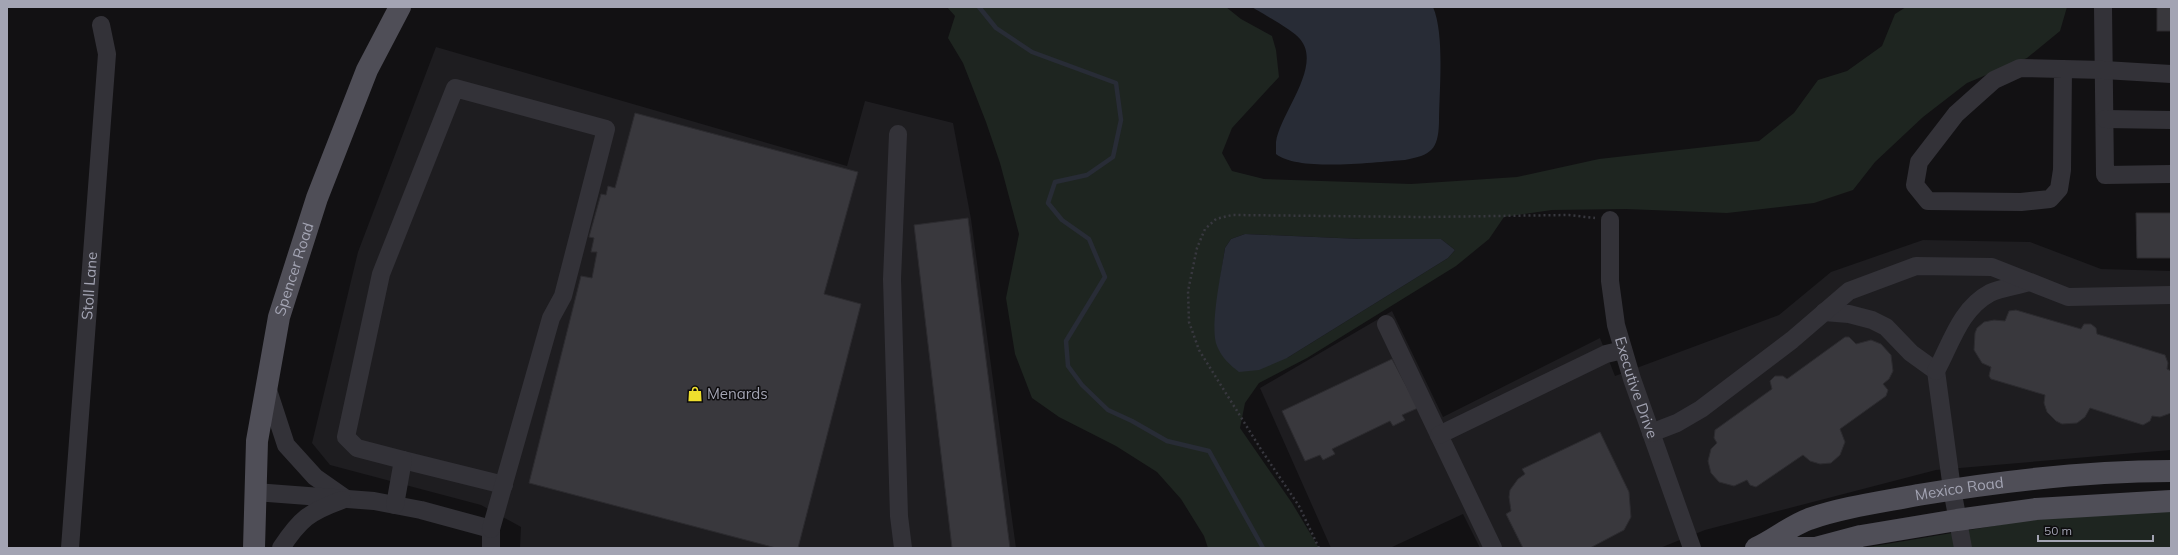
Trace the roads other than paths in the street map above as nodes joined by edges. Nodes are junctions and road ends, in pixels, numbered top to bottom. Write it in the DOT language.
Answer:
graph roads {
  1 [pos="400,7"];
  2 [pos="2103,7"];
  3 [pos="101,25"];
  4 [pos="2063,69"];
  5 [pos="2104,70"];
  6 [pos="2171,74"];
  7 [pos="2105,119"];
  8 [pos="2171,120"];
  9 [pos="898,134"];
  10 [pos="2171,174"];
  11 [pos="1610,220"];
  12 [pos="2029,282"];
  13 [pos="2171,295"];
  14 [pos="1824,312"];
  15 [pos="1386,324"];
  16 [pos="1623,350"];
  17 [pos="1936,371"];
  18 [pos="267,387"];
  19 [pos="1651,433"];
  20 [pos="1439,435"];
  21 [pos="403,460"];
  22 [pos="2171,471"];
  23 [pos="504,485"];
  24 [pos="1952,489"];
  25 [pos="255,492"];
  26 [pos="346,499"];
  27 [pos="2171,501"];
  28 [pos="395,505"];
  29 [pos="1957,520"];
  30 [pos="492,529"];
  31 [pos="70,548"];
  32 [pos="254,548"];
  33 [pos="281,548"];
  34 [pos="491,548"];
  35 [pos="903,548"];
  36 [pos="1493,548"];
  37 [pos="1692,548"];
  38 [pos="1756,548"];
  39 [pos="1963,548"];
  1 -- 18 [label="main road, Spencer Road"];
  2 -- 5 [label="street"];
  3 -- 31 [label="street, Stoll Lane"];
  4 -- 4 [label="street"];
  4 -- 5 [label="street"];
  5 -- 6 [label="street"];
  5 -- 7 [label="street"];
  7 -- 8 [label="street"];
  7 -- 10 [label="street"];
  9 -- 35 [label="street"];
  11 -- 16 [label="street, Executive Drive"];
  12 -- 13 [label="street"];
  12 -- 14 [label="street"];
  12 -- 17 [label="street"];
  14 -- 17 [label="street"];
  14 -- 19 [label="street"];
  15 -- 20 [label="street"];
  16 -- 19 [label="street, Executive Drive"];
  16 -- 20 [label="street"];
  17 -- 24 [label="street"];
  18 -- 25 [label="main road, Spencer Road"];
  18 -- 26 [label="street"];
  19 -- 37 [label="street, Executive Drive"];
  20 -- 36 [label="street"];
  21 -- 23 [label="street"];
  21 -- 23 [label="street"];
  21 -- 28 [label="street"];
  22 -- 24 [label="main road, Mexico Road"];
  23 -- 30 [label="street"];
  24 -- 29 [label="street"];
  24 -- 38 [label="main road, Mexico Road"];
  25 -- 26 [label="street"];
  25 -- 32 [label="main road, Spencer Road"];
  26 -- 28 [label="street"];
  26 -- 33 [label="street"];
  27 -- 29 [label="main road, Mexico Road"];
  28 -- 30 [label="street"];
  29 -- 38 [label="main road, Mexico Road"];
  29 -- 39 [label="street"];
  30 -- 34 [label="street"];
}
